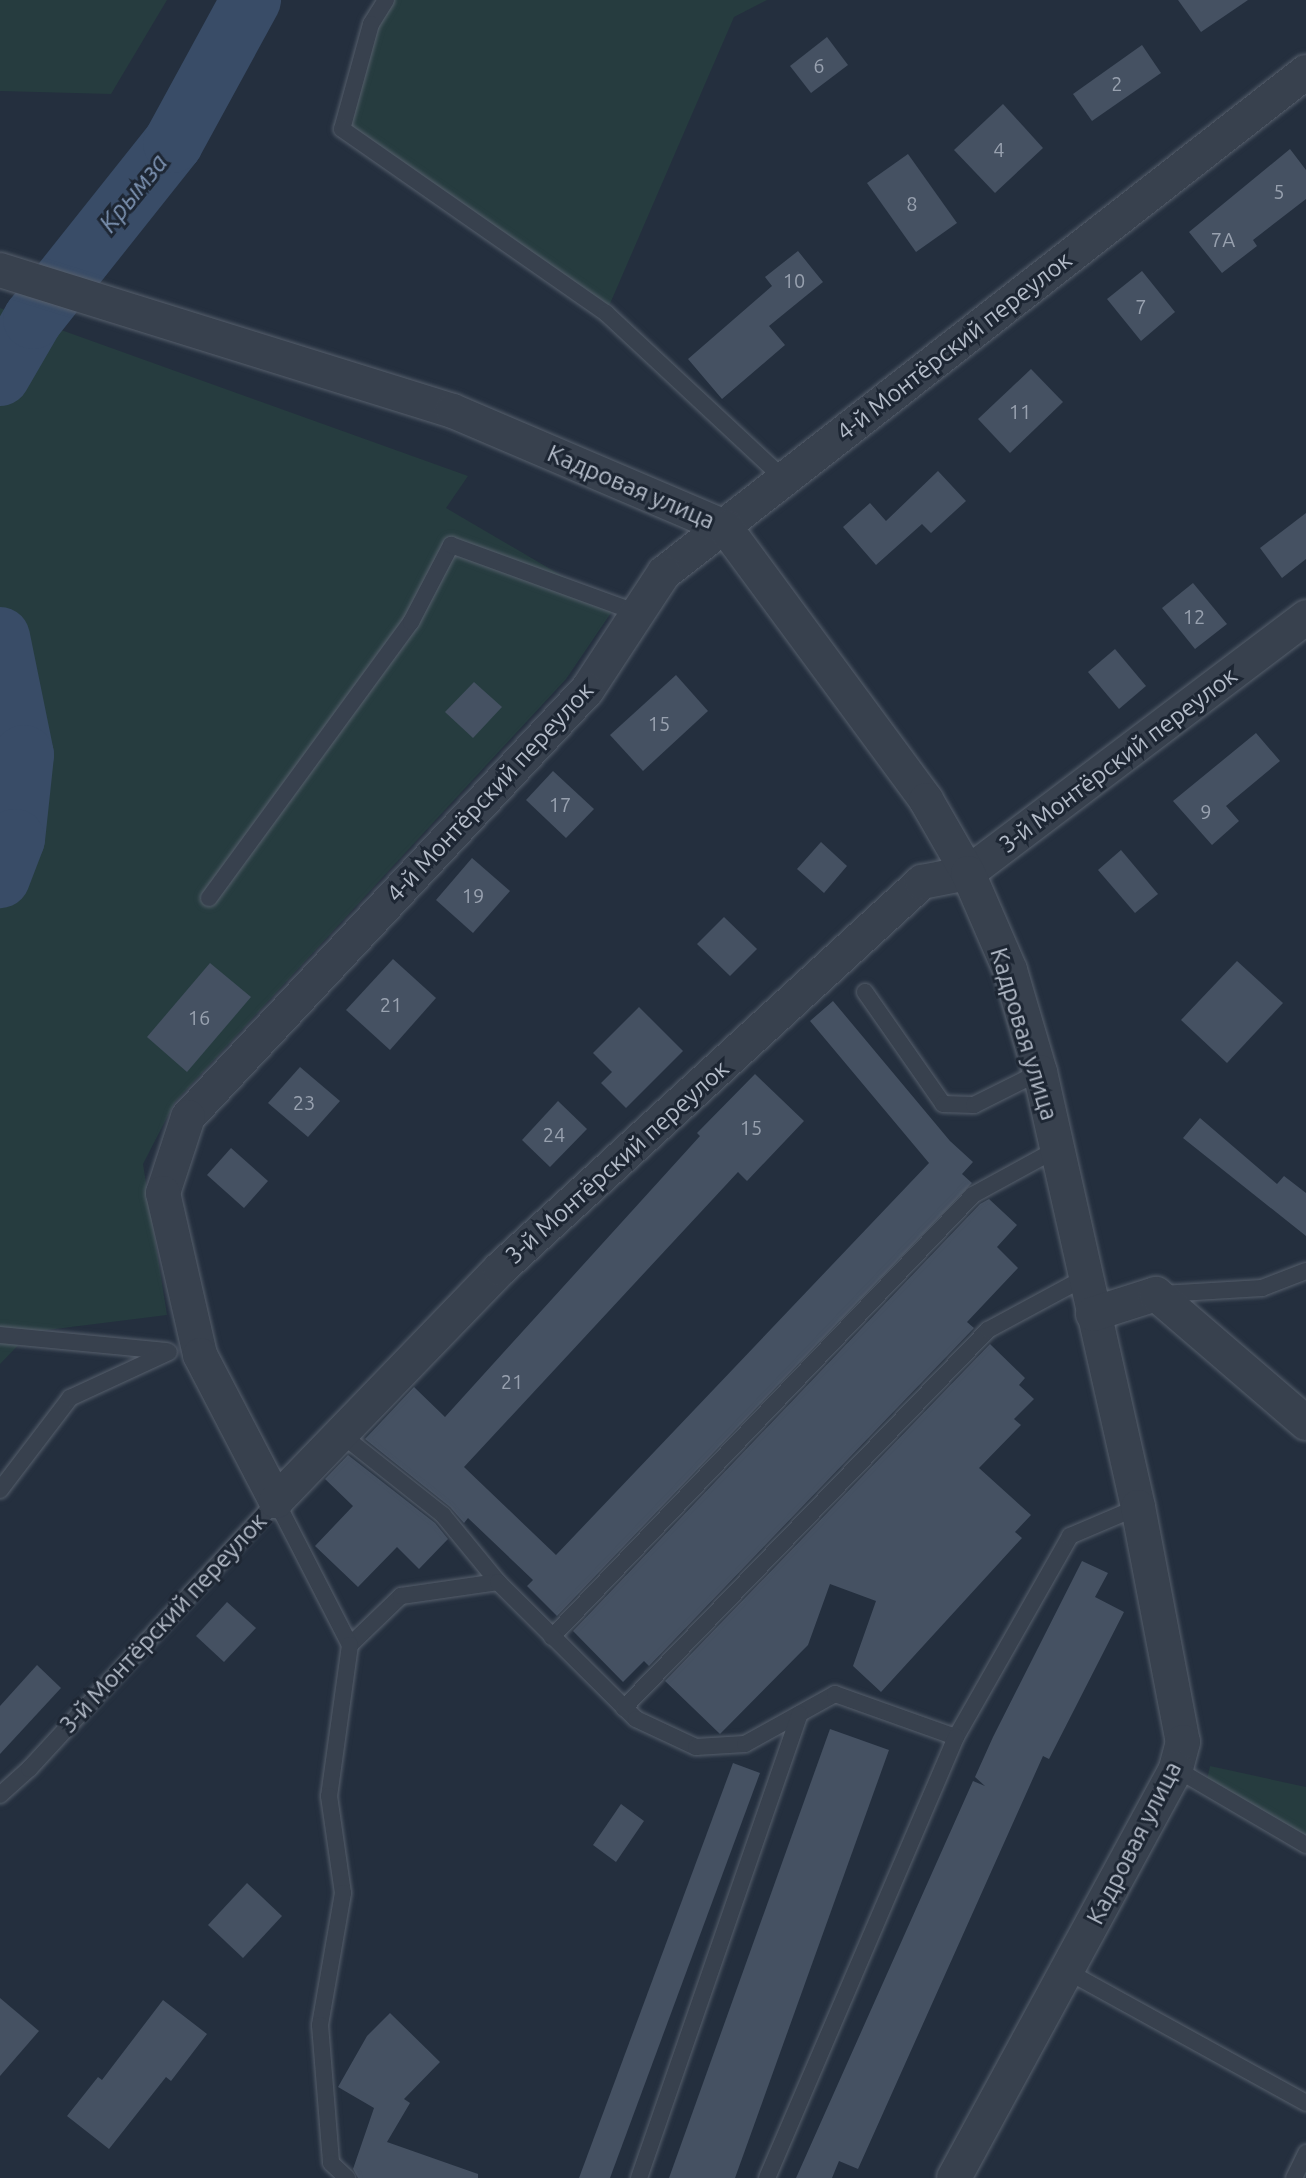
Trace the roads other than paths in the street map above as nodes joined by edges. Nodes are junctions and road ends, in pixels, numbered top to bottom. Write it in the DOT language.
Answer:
graph roads {
  1 [pos="386,0"];
  2 [pos="1306,72"];
  3 [pos="0,270"];
  4 [pos="784,479"];
  5 [pos="725,527"];
  6 [pos="638,613"];
  7 [pos="1306,617"];
  8 [pos="968,873"];
  9 [pos="209,898"];
  10 [pos="865,992"];
  11 [pos="1040,1072"];
  12 [pos="1057,1149"];
  13 [pos="1306,1271"];
  14 [pos="1084,1278"];
  15 [pos="1156,1294"];
  16 [pos="1093,1314"];
  17 [pos="0,1335"];
  18 [pos="184,1353"];
  19 [pos="1306,1423"];
  20 [pos="342,1435"];
  21 [pos="0,1490"];
  22 [pos="276,1501"];
  23 [pos="1138,1507"];
  24 [pos="498,1582"];
  25 [pos="552,1637"];
  26 [pos="350,1645"];
  27 [pos="624,1708"];
  28 [pos="800,1714"];
  29 [pos="956,1737"];
  30 [pos="1176,1769"];
  31 [pos="0,1795"];
  32 [pos="1306,1845"];
  33 [pos="1067,1971"];
  34 [pos="1306,2103"];
  35 [pos="1306,2153"];
  36 [pos="347,2178"];
  37 [pos="639,2178"];
  38 [pos="767,2178"];
  39 [pos="954,2178"];
  40 [pos="1294,2178"];
  1 -- 4 [label="lane"];
  2 -- 4 [label="street, 4-й Монтёрский переулок"];
  3 -- 5 [label="street, Кадровая улица"];
  4 -- 5 [label="street, 4-й Монтёрский переулок"];
  5 -- 6 [label="street, 4-й Монтёрский переулок"];
  5 -- 8 [label="street, Кадровая улица"];
  6 -- 9 [label="lane"];
  6 -- 18 [label="street, 4-й Монтёрский переулок"];
  7 -- 8 [label="street, 3-й Монтёрский переулок"];
  8 -- 11 [label="street, Кадровая улица"];
  8 -- 20 [label="street, 3-й Монтёрский переулок"];
  10 -- 11 [label="lane"];
  11 -- 12 [label="street, Кадровая улица"];
  12 -- 14 [label="street, Кадровая улица"];
  12 -- 25 [label="lane"];
  13 -- 15 [label="lane"];
  14 -- 16 [label="street, Кадровая улица"];
  14 -- 27 [label="lane"];
  15 -- 16 [label="street"];
  15 -- 19 [label="street"];
  16 -- 23 [label="street, Кадровая улица"];
  17 -- 18 [label="lane"];
  18 -- 21 [label="lane"];
  18 -- 22 [label="street, 4-й Монтёрский переулок"];
  20 -- 22 [label="street, 3-й Монтёрский переулок"];
  20 -- 24 [label="lane"];
  22 -- 26 [label="lane"];
  22 -- 31 [label="lane, 3-й Монтёрский переулок"];
  23 -- 29 [label="lane"];
  23 -- 30 [label="street, Кадровая улица"];
  24 -- 25 [label="lane"];
  24 -- 26 [label="lane"];
  25 -- 27 [label="lane"];
  26 -- 36 [label="lane"];
  27 -- 28 [label="lane"];
  28 -- 29 [label="lane"];
  28 -- 37 [label="lane"];
  29 -- 38 [label="lane"];
  30 -- 32 [label="lane"];
  30 -- 33 [label="street, Кадровая улица"];
  33 -- 34 [label="lane"];
  33 -- 39 [label="street, Кадровая улица"];
  35 -- 40 [label="lane"];
}
